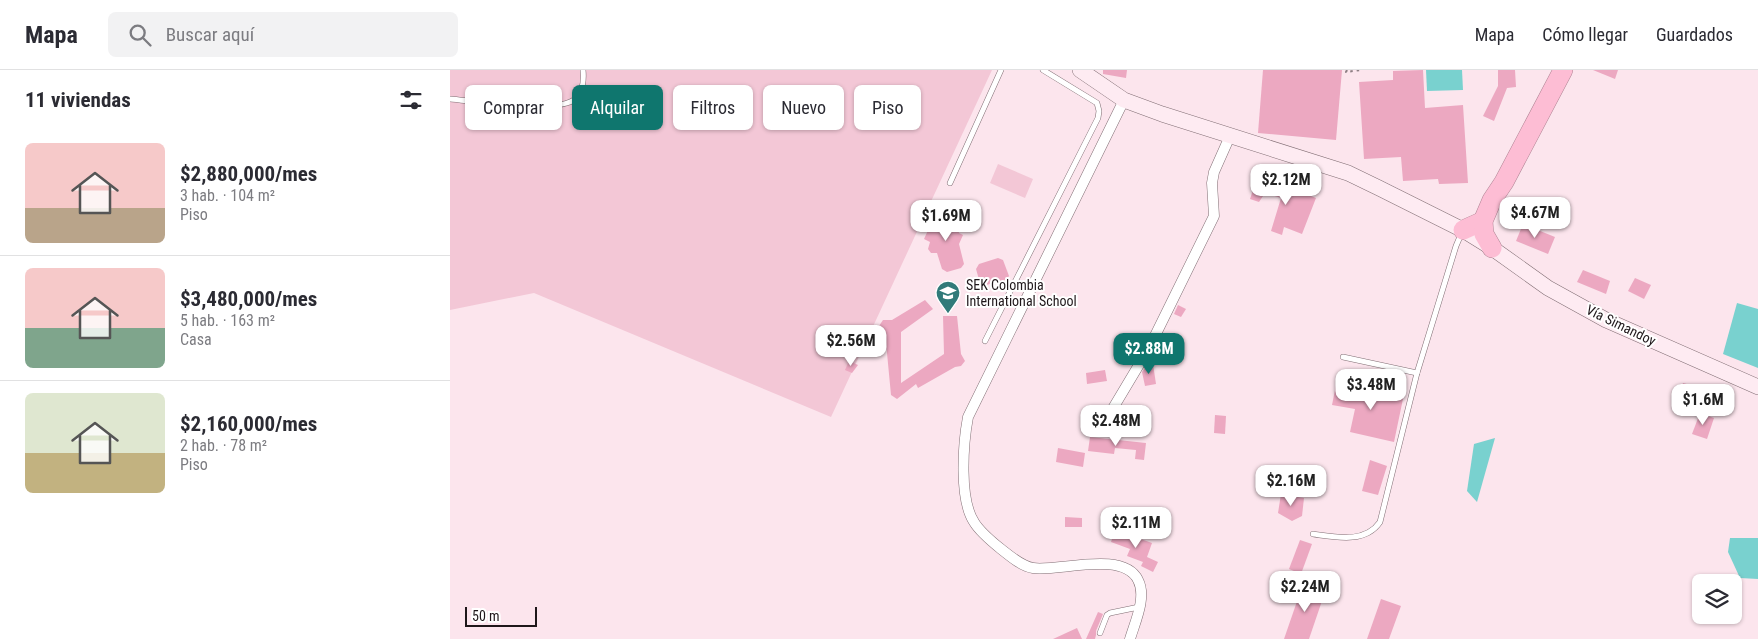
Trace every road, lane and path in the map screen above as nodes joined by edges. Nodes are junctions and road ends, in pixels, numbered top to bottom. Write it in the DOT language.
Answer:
graph roads {
  1 [pos="583,70"];
  2 [pos="1001,70"];
  3 [pos="1043,70"];
  4 [pos="1347,70"];
  5 [pos="1361,70"];
  6 [pos="1552,70"];
  7 [pos="1563,70"];
  8 [pos="1083,71"];
  9 [pos="450,99"];
  10 [pos="1124,100"];
  11 [pos="1230,136"];
  12 [pos="950,183"];
  13 [pos="1492,200"];
  14 [pos="1482,221"];
  15 [pos="1463,230"];
  16 [pos="1492,248"];
  17 [pos="985,341"];
  18 [pos="1343,357"];
  19 [pos="1416,373"];
  20 [pos="1758,387"];
  21 [pos="1100,430"];
  22 [pos="1313,534"];
  23 [pos="1139,607"];
  24 [pos="1100,633"];
  25 [pos="1130,639"];
  1 -- 9 [label="lane"];
  2 -- 12 [label="lane"];
  3 -- 17 [label="lane"];
  4 -- 5 [label="path"];
  6 -- 13 [label="highway"];
  7 -- 13 [label="highway"];
  8 -- 10 [label="street, Vía Simandoy"];
  10 -- 11 [label="street, Vía Simandoy"];
  10 -- 23 [label="street"];
  11 -- 15 [label="street, Vía Simandoy"];
  11 -- 21 [label="street"];
  13 -- 14 [label="highway"];
  14 -- 15 [label="highway"];
  14 -- 16 [label="highway"];
  15 -- 16 [label="street, Vía Simandoy"];
  15 -- 19 [label="lane"];
  16 -- 20 [label="street, Vía Simandoy"];
  18 -- 19 [label="lane"];
  19 -- 22 [label="lane"];
  23 -- 24 [label="lane"];
  23 -- 25 [label="street"];
}
